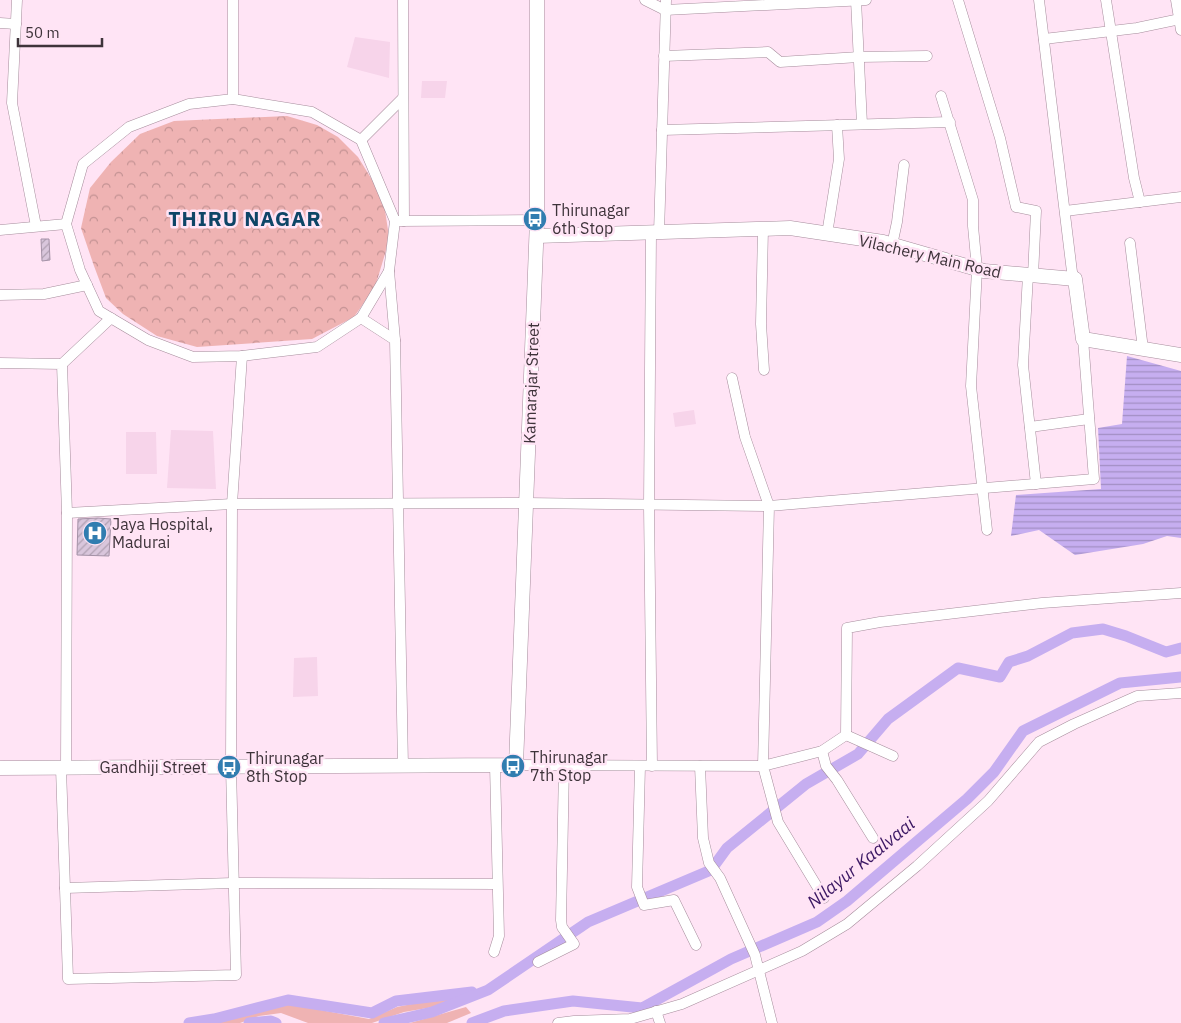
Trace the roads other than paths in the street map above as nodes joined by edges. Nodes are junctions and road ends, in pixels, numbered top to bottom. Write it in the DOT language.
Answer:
graph roads {
  1 [pos="17,0"];
  2 [pos="233,0"];
  3 [pos="403,0"];
  4 [pos="537,0"];
  5 [pos="645,0"];
  6 [pos="856,0"];
  7 [pos="866,0"];
  8 [pos="958,0"];
  9 [pos="1039,0"];
  10 [pos="1106,0"];
  11 [pos="1176,0"];
  12 [pos="666,5"];
  13 [pos="0,23"];
  14 [pos="16,24"];
  15 [pos="1180,24"];
  16 [pos="1110,31"];
  17 [pos="1044,39"];
  18 [pos="664,56"];
  19 [pos="927,56"];
  20 [pos="859,57"];
  21 [pos="941,96"];
  22 [pos="403,98"];
  23 [pos="233,99"];
  24 [pos="950,122"];
  25 [pos="862,124"];
  26 [pos="837,125"];
  27 [pos="662,130"];
  28 [pos="361,140"];
  29 [pos="904,165"];
  30 [pos="1181,197"];
  31 [pos="1140,202"];
  32 [pos="1065,212"];
  33 [pos="537,220"];
  34 [pos="399,221"];
  35 [pos="66,224"];
  36 [pos="36,226"];
  37 [pos="763,229"];
  38 [pos="0,230"];
  39 [pos="655,233"];
  40 [pos="827,234"];
  41 [pos="537,236"];
  42 [pos="1130,243"];
  43 [pos="892,245"];
  44 [pos="977,269"];
  45 [pos="389,271"];
  46 [pos="1031,275"];
  47 [pos="1075,279"];
  48 [pos="87,285"];
  49 [pos="0,295"];
  50 [pos="111,318"];
  51 [pos="361,318"];
  52 [pos="1083,339"];
  53 [pos="395,340"];
  54 [pos="1143,349"];
  55 [pos="1181,355"];
  56 [pos="242,356"];
  57 [pos="0,363"];
  58 [pos="62,364"];
  59 [pos="764,370"];
  60 [pos="732,378"];
  61 [pos="1089,419"];
  62 [pos="1030,427"];
  63 [pos="1036,484"];
  64 [pos="982,488"];
  65 [pos="526,503"];
  66 [pos="232,504"];
  67 [pos="399,504"];
  68 [pos="649,504"];
  69 [pos="769,506"];
  70 [pos="67,513"];
  71 [pos="986,530"];
  72 [pos="1181,593"];
  73 [pos="1181,693"];
  74 [pos="846,735"];
  75 [pos="822,751"];
  76 [pos="893,756"];
  77 [pos="494,765"];
  78 [pos="516,765"];
  79 [pos="404,766"];
  80 [pos="564,766"];
  81 [pos="640,766"];
  82 [pos="652,766"];
  83 [pos="700,766"];
  84 [pos="763,766"];
  85 [pos="231,767"];
  86 [pos="0,768"];
  87 [pos="63,768"];
  88 [pos="873,838"];
  89 [pos="233,883"];
  90 [pos="497,884"];
  91 [pos="65,888"];
  92 [pos="824,898"];
  93 [pos="696,945"];
  94 [pos="494,952"];
  95 [pos="538,962"];
  96 [pos="759,970"];
  97 [pos="656,1011"];
  98 [pos="558,1023"];
  99 [pos="660,1023"];
  100 [pos="772,1023"];
  1 -- 14 [label="street"];
  2 -- 23 [label="street"];
  3 -- 22 [label="street"];
  4 -- 33 [label="main road, Kamarajar Street"];
  5 -- 12 [label="street"];
  6 -- 7 [label="street"];
  6 -- 12 [label="street"];
  6 -- 20 [label="street"];
  8 -- 46 [label="street"];
  9 -- 17 [label="street"];
  10 -- 16 [label="street"];
  11 -- 15 [label="street"];
  12 -- 18 [label="street"];
  13 -- 14 [label="street"];
  14 -- 36 [label="street"];
  15 -- 16 [label="street"];
  16 -- 17 [label="street"];
  16 -- 31 [label="street"];
  17 -- 32 [label="street"];
  18 -- 20 [label="street"];
  18 -- 27 [label="street"];
  19 -- 20 [label="street"];
  20 -- 25 [label="street"];
  21 -- 24 [label="street"];
  22 -- 28 [label="street"];
  22 -- 34 [label="street"];
  23 -- 28 [label="street"];
  23 -- 35 [label="street"];
  24 -- 25 [label="street"];
  24 -- 44 [label="street"];
  25 -- 26 [label="street"];
  26 -- 27 [label="street"];
  26 -- 40 [label="street"];
  27 -- 39 [label="street"];
  28 -- 34 [label="street"];
  29 -- 43 [label="street"];
  30 -- 31 [label="street"];
  31 -- 32 [label="street"];
  32 -- 47 [label="street"];
  33 -- 34 [label="street"];
  33 -- 41 [label="main road, Kamarajar Street"];
  34 -- 45 [label="street"];
  35 -- 36 [label="street"];
  35 -- 48 [label="street"];
  36 -- 38 [label="street"];
  37 -- 39 [label="main road, Vilachery Main Road"];
  37 -- 40 [label="main road, Vilachery Main Road"];
  37 -- 59 [label="street"];
  39 -- 41 [label="main road, Vilachery Main Road"];
  39 -- 68 [label="street"];
  40 -- 43 [label="main road, Vilachery Main Road"];
  41 -- 65 [label="main road, Kamarajar Street"];
  42 -- 54 [label="street"];
  43 -- 44 [label="main road, Vilachery Main Road"];
  44 -- 46 [label="main road, Vilachery Main Road"];
  44 -- 64 [label="street"];
  45 -- 51 [label="street"];
  45 -- 53 [label="street"];
  46 -- 47 [label="main road, Vilachery Main Road"];
  46 -- 62 [label="street"];
  47 -- 52 [label="main road"];
  48 -- 49 [label="street"];
  48 -- 50 [label="street"];
  50 -- 56 [label="street"];
  50 -- 58 [label="street"];
  51 -- 53 [label="street"];
  51 -- 56 [label="street"];
  52 -- 54 [label="main road"];
  52 -- 61 [label="street"];
  53 -- 67 [label="street"];
  54 -- 55 [label="main road"];
  56 -- 66 [label="street"];
  57 -- 58 [label="street"];
  58 -- 70 [label="street"];
  60 -- 69 [label="street"];
  61 -- 62 [label="street"];
  61 -- 63 [label="street"];
  62 -- 63 [label="street"];
  63 -- 64 [label="street"];
  64 -- 69 [label="street"];
  64 -- 71 [label="street"];
  65 -- 67 [label="street"];
  65 -- 68 [label="street"];
  65 -- 78 [label="main road, Kamarajar Street"];
  66 -- 67 [label="street"];
  66 -- 70 [label="street"];
  66 -- 85 [label="street"];
  67 -- 79 [label="street"];
  68 -- 69 [label="street"];
  68 -- 82 [label="street"];
  69 -- 84 [label="street"];
  70 -- 87 [label="street"];
  72 -- 74 [label="street"];
  73 -- 96 [label="street"];
  74 -- 75 [label="street"];
  74 -- 76 [label="street"];
  75 -- 84 [label="street"];
  75 -- 88 [label="street"];
  77 -- 78 [label="main road, Gandhiji Street"];
  77 -- 79 [label="main road, Gandhiji Street"];
  77 -- 90 [label="street"];
  78 -- 80 [label="street"];
  79 -- 85 [label="main road, Gandhiji Street"];
  80 -- 81 [label="street"];
  80 -- 95 [label="street"];
  81 -- 82 [label="street"];
  81 -- 93 [label="street"];
  82 -- 83 [label="street"];
  83 -- 84 [label="street"];
  83 -- 96 [label="street"];
  84 -- 92 [label="street"];
  85 -- 87 [label="main road, Gandhiji Street"];
  85 -- 89 [label="street"];
  86 -- 87 [label="main road, Gandhiji Street"];
  87 -- 91 [label="street"];
  89 -- 90 [label="street"];
  89 -- 91 [label="street"];
  89 -- 91 [label="street"];
  90 -- 94 [label="street"];
  96 -- 97 [label="street"];
  96 -- 100 [label="street"];
  97 -- 98 [label="street"];
  97 -- 99 [label="street"];
}
